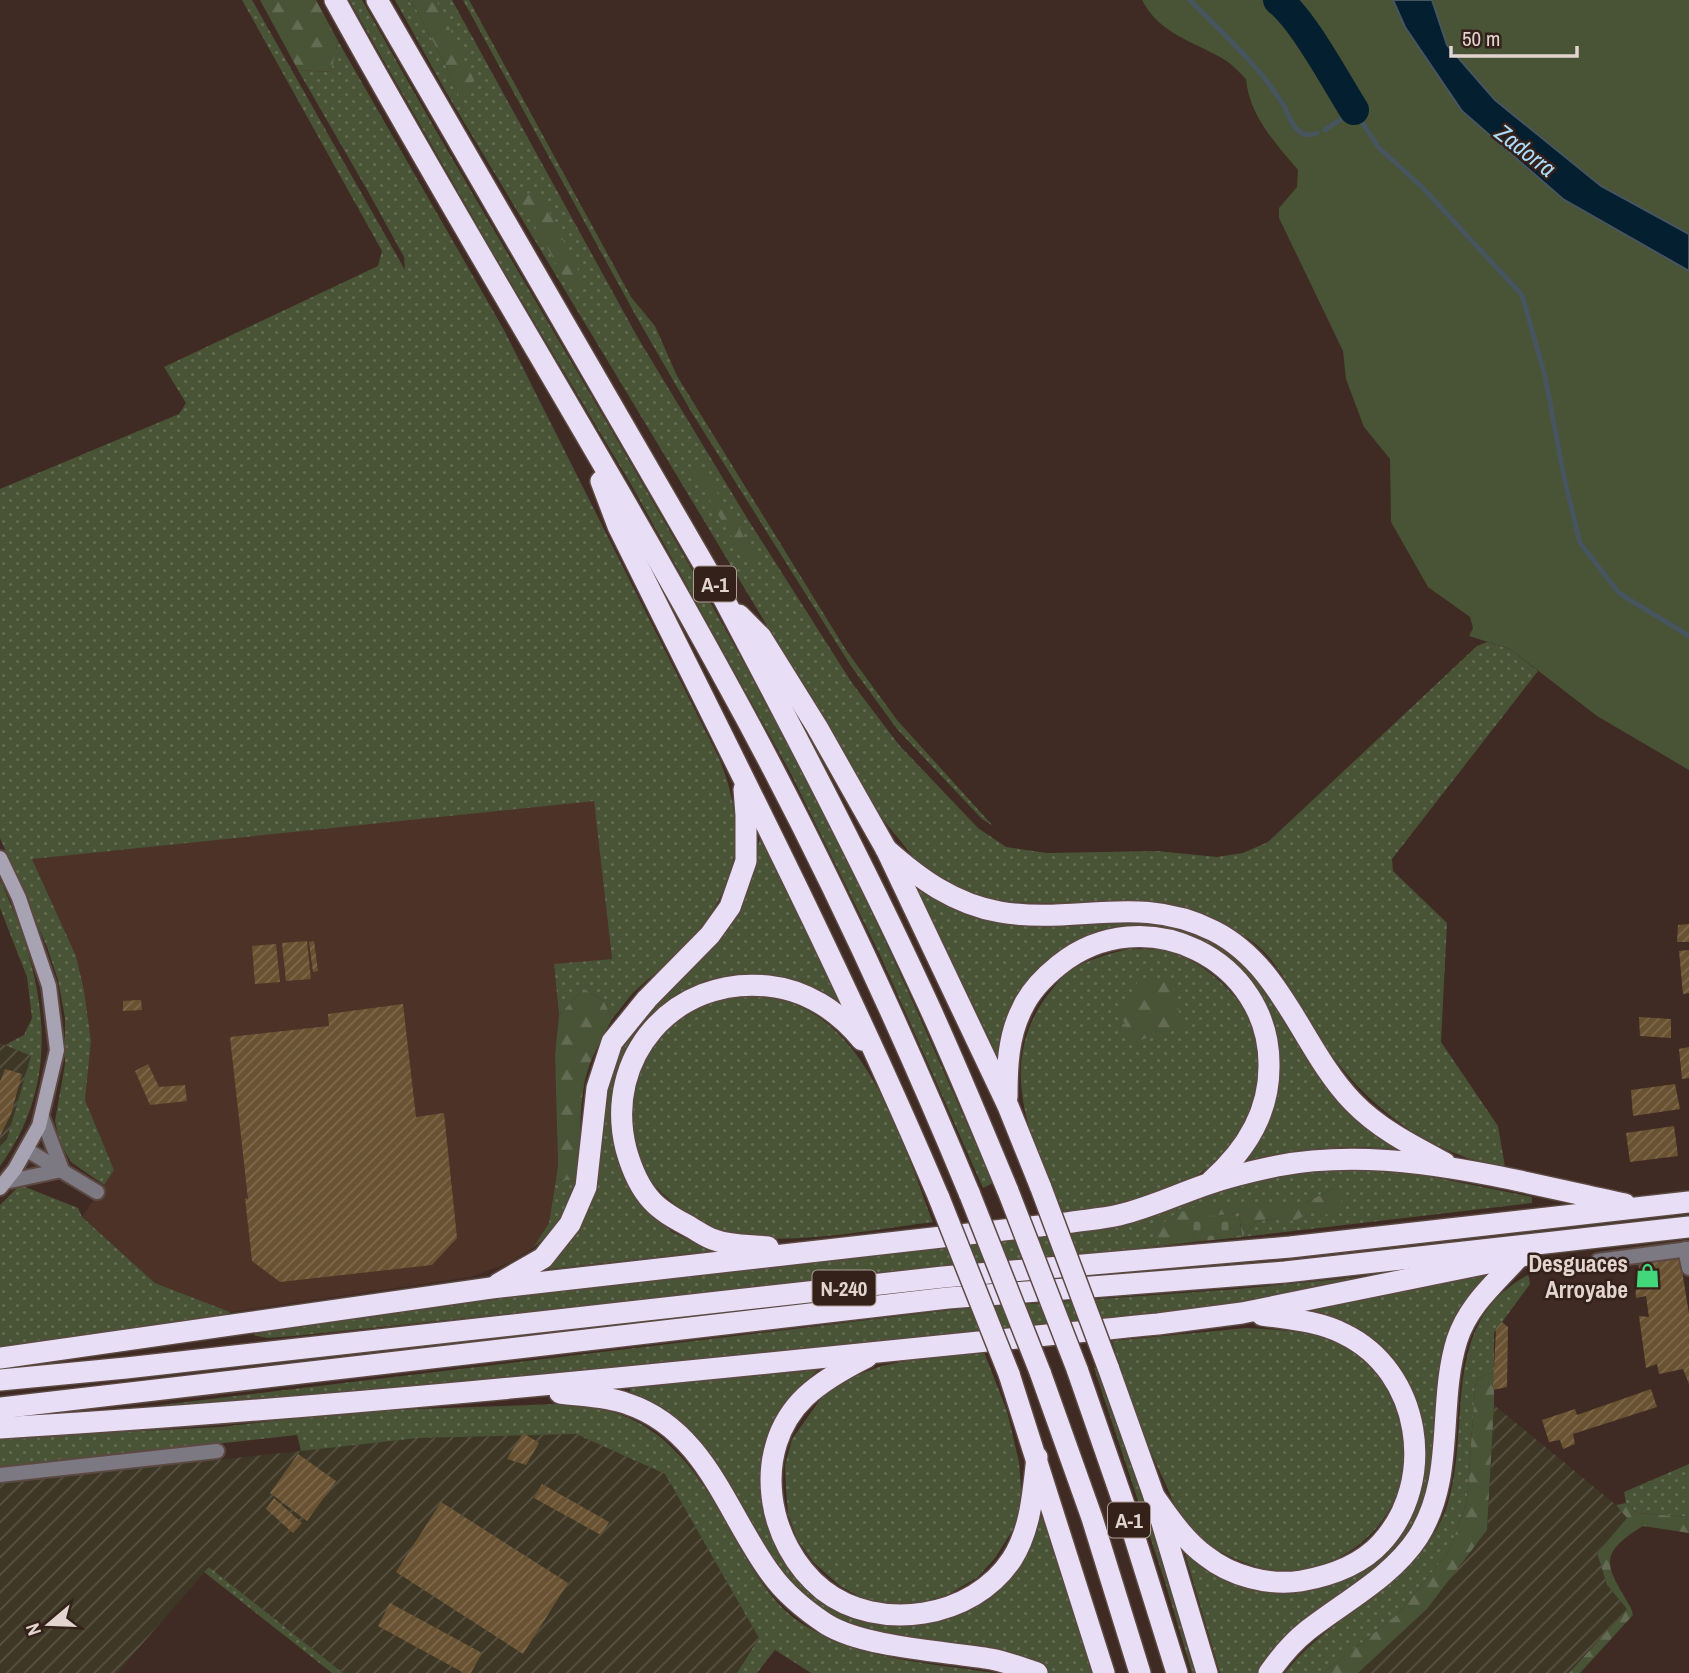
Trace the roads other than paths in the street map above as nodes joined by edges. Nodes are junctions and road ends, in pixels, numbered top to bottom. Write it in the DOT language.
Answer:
graph roads {
  1 [pos="335,0"];
  2 [pos="377,0"];
  3 [pos="578,424"];
  4 [pos="725,601"];
  5 [pos="743,776"];
  6 [pos="886,849"];
  7 [pos="0,858"];
  8 [pos="878,1060"];
  9 [pos="1007,1106"];
  10 [pos="42,1117"];
  11 [pos="27,1150"];
  12 [pos="62,1170"];
  13 [pos="1460,1170"];
  14 [pos="1206,1184"];
  15 [pos="2,1185"];
  16 [pos="97,1192"];
  17 [pos="1689,1202"];
  18 [pos="1644,1208"];
  19 [pos="1689,1227"];
  20 [pos="1573,1241"];
  21 [pos="1687,1249"];
  22 [pos="801,1252"];
  23 [pos="1517,1259"];
  24 [pos="1598,1261"];
  25 [pos="1689,1268"];
  26 [pos="491,1288"];
  27 [pos="1242,1313"];
  28 [pos="879,1352"];
  29 [pos="0,1358"];
  30 [pos="0,1380"];
  31 [pos="523,1389"];
  32 [pos="0,1408"];
  33 [pos="0,1429"];
  34 [pos="217,1451"];
  35 [pos="1037,1457"];
  36 [pos="0,1475"];
  37 [pos="1154,1496"];
  38 [pos="1037,1673"];
  39 [pos="1104,1673"];
  40 [pos="1140,1673"];
  41 [pos="1177,1673"];
  42 [pos="1207,1673"];
  43 [pos="1269,1673"];
  1 -- 3 [label="highway, A-1"];
  2 -- 4 [label="highway, A-1"];
  3 -- 5 [label="highway"];
  3 -- 40 [label="highway, A-1, bridge"];
  4 -- 6 [label="highway"];
  4 -- 41 [label="highway, A-1, bridge"];
  5 -- 8 [label="highway"];
  5 -- 26 [label="highway"];
  6 -- 9 [label="highway"];
  6 -- 13 [label="highway"];
  7 -- 10 [label="street"];
  8 -- 22 [label="highway"];
  8 -- 35 [label="highway, bridge"];
  9 -- 14 [label="highway"];
  9 -- 37 [label="highway, bridge"];
  10 -- 11 [label="street"];
  10 -- 12 [label="street"];
  11 -- 12 [label="street"];
  11 -- 15 [label="street"];
  12 -- 15 [label="street"];
  12 -- 16 [label="street"];
  13 -- 14 [label="highway"];
  13 -- 18 [label="highway"];
  14 -- 22 [label="highway"];
  17 -- 18 [label="highway, N-240"];
  18 -- 30 [label="highway, N-240"];
  19 -- 20 [label="highway, N-240"];
  20 -- 23 [label="highway"];
  20 -- 32 [label="highway, N-240"];
  21 -- 24 [label="street"];
  21 -- 25 [label="street"];
  22 -- 26 [label="highway"];
  23 -- 27 [label="highway"];
  23 -- 43 [label="highway"];
  26 -- 29 [label="highway"];
  27 -- 28 [label="highway"];
  27 -- 37 [label="highway"];
  28 -- 31 [label="highway"];
  28 -- 35 [label="highway"];
  31 -- 33 [label="highway"];
  31 -- 38 [label="highway"];
  34 -- 36 [label="street"];
  35 -- 39 [label="highway"];
  37 -- 42 [label="highway"];
}
